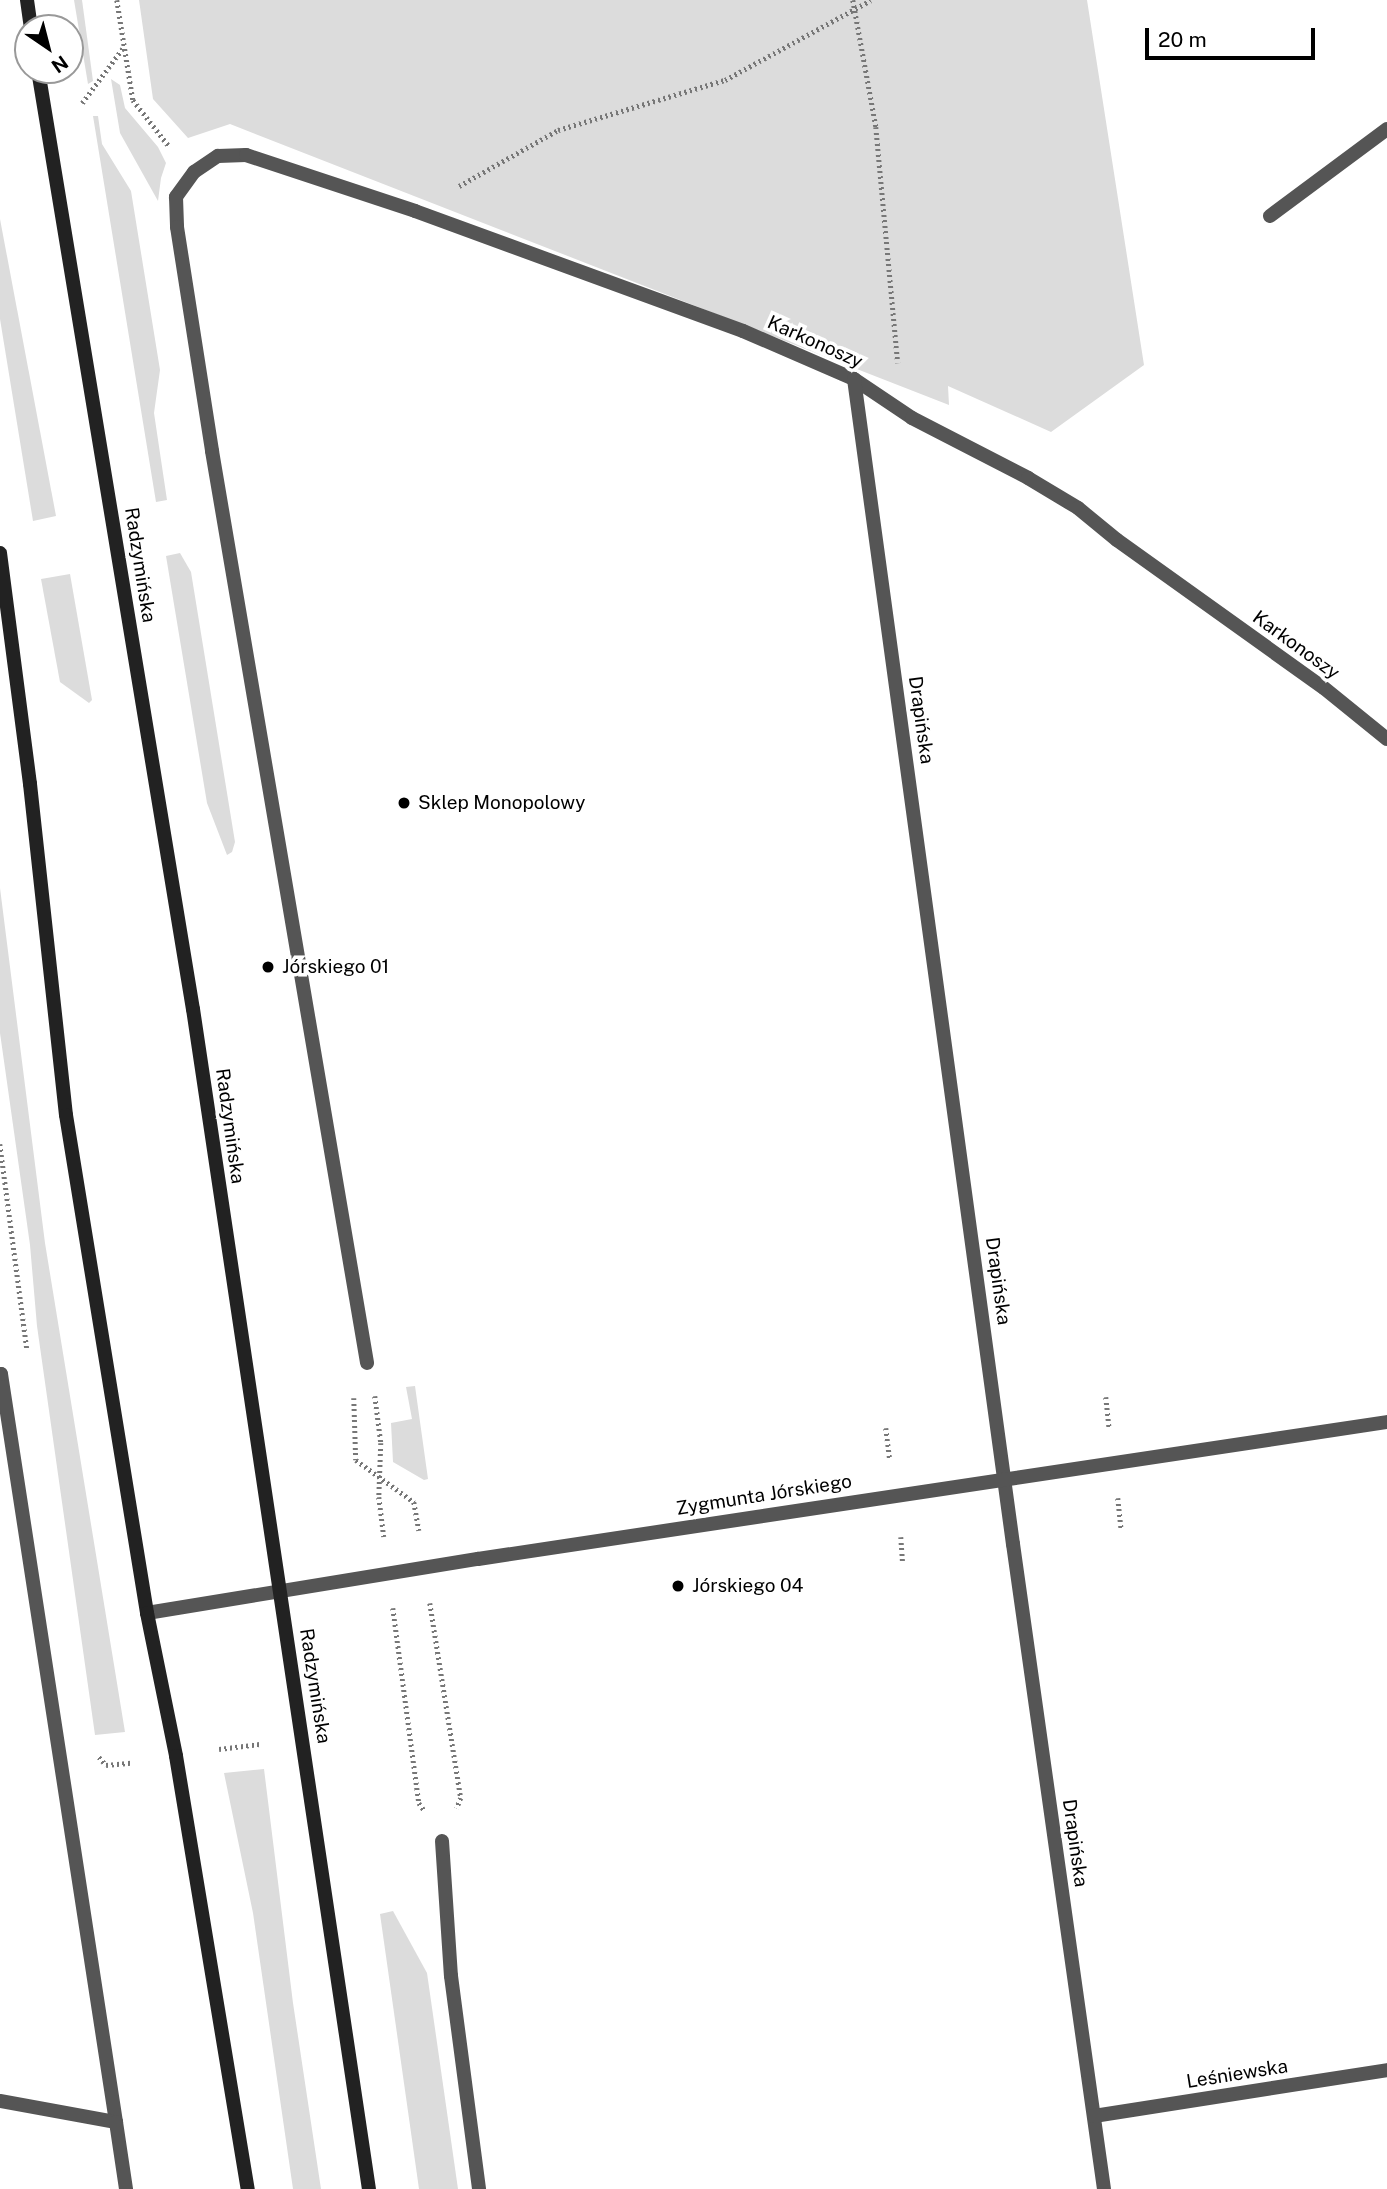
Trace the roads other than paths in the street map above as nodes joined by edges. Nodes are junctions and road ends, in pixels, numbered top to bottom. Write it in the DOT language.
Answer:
graph roads {
  1 [pos="40,84"];
  2 [pos="1387,129"];
  3 [pos="1270,216"];
  4 [pos="854,379"];
  5 [pos="0,554"];
  6 [pos="1387,739"];
  7 [pos="367,1363"];
  8 [pos="1,1374"];
  9 [pos="1387,1422"];
  10 [pos="1005,1478"];
  11 [pos="280,1592"];
  12 [pos="147,1614"];
  13 [pos="442,1841"];
  14 [pos="1387,2070"];
  15 [pos="0,2101"];
  16 [pos="1094,2116"];
  17 [pos="116,2122"];
  18 [pos="126,2189"];
  19 [pos="248,2189"];
  20 [pos="369,2189"];
  21 [pos="479,2189"];
  22 [pos="1104,2189"];
  1 -- 11 [label="main road, Radzymińska"];
  2 -- 3 [label="street"];
  4 -- 6 [label="street, Karkonoszy"];
  4 -- 7 [label="street, Karkonoszy"];
  4 -- 10 [label="street, Drapińska"];
  5 -- 12 [label="main road"];
  8 -- 17 [label="street"];
  9 -- 10 [label="street, Zygmunta Jórskiego"];
  10 -- 11 [label="street, Zygmunta Jórskiego"];
  10 -- 16 [label="street, Drapińska"];
  11 -- 12 [label="street, Zygmunta Jórskiego"];
  11 -- 20 [label="main road, Radzymińska"];
  12 -- 19 [label="main road"];
  13 -- 21 [label="street"];
  14 -- 16 [label="street, Leśniewska"];
  15 -- 17 [label="street"];
  16 -- 22 [label="street, Drapińska"];
  17 -- 18 [label="street"];
}
